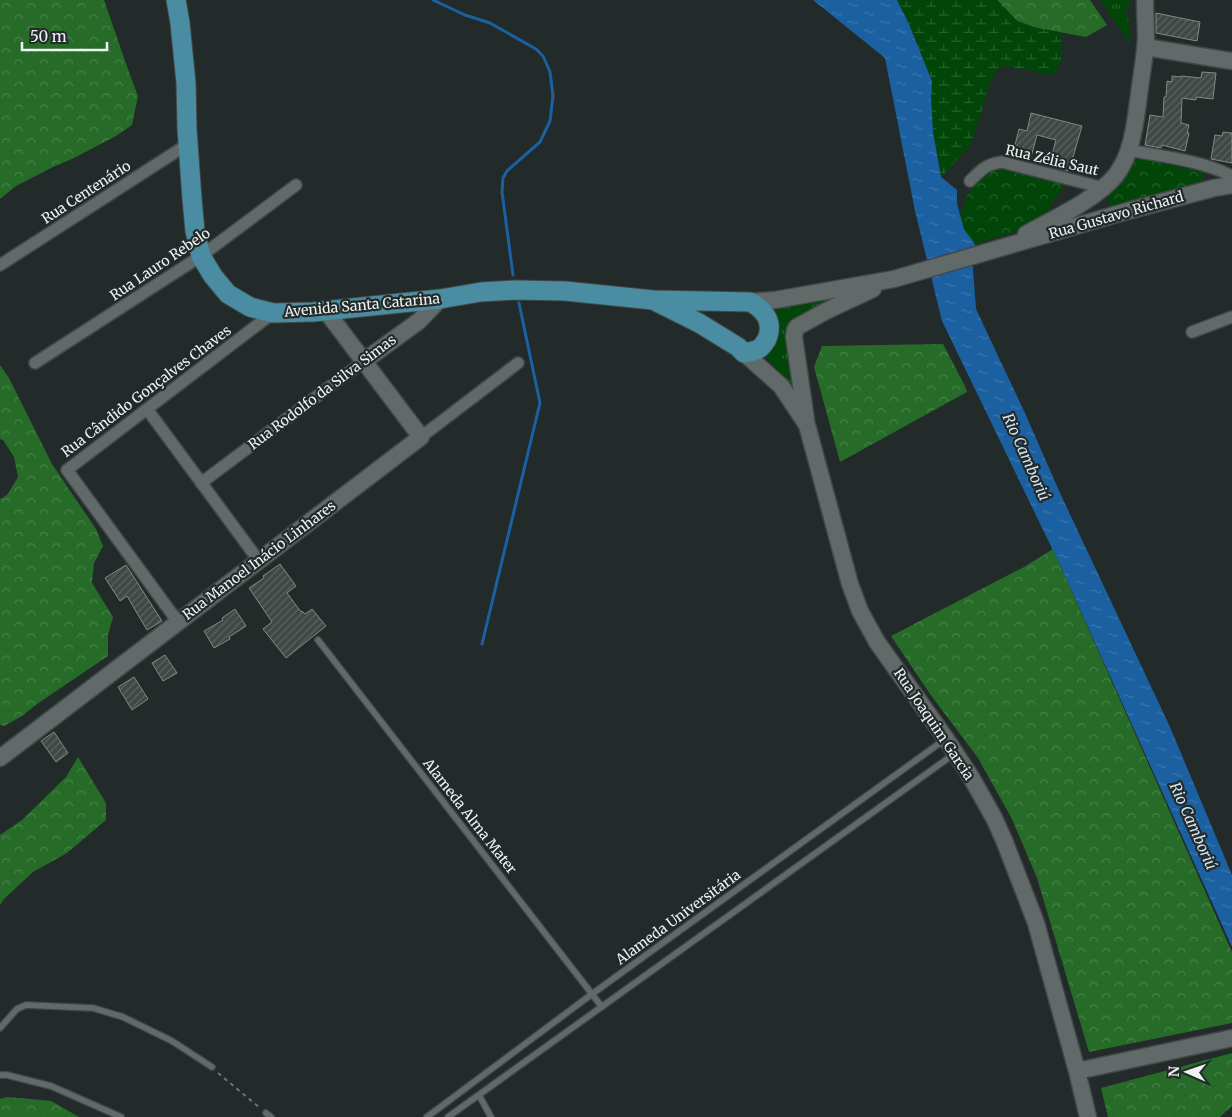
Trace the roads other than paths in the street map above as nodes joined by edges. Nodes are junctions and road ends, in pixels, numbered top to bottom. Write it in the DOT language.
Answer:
graph roads {
  1 [pos="176,0"];
  2 [pos="1145,0"];
  3 [pos="1145,47"];
  4 [pos="1232,61"];
  5 [pos="188,144"];
  6 [pos="1130,150"];
  7 [pos="1232,176"];
  8 [pos="970,181"];
  9 [pos="296,185"];
  10 [pos="1232,185"];
  11 [pos="1101,190"];
  12 [pos="994,250"];
  13 [pos="201,256"];
  14 [pos="0,266"];
  15 [pos="894,279"];
  16 [pos="440,299"];
  17 [pos="653,300"];
  18 [pos="750,302"];
  19 [pos="326,311"];
  20 [pos="273,313"];
  21 [pos="1232,317"];
  22 [pos="1192,332"];
  23 [pos="744,353"];
  24 [pos="364,360"];
  25 [pos="35,363"];
  26 [pos="518,363"];
  27 [pos="147,409"];
  28 [pos="807,425"];
  29 [pos="421,437"];
  30 [pos="201,483"];
  31 [pos="258,561"];
  32 [pos="178,622"];
  33 [pos="318,640"];
  34 [pos="946,739"];
  35 [pos="955,753"];
  36 [pos="0,758"];
  37 [pos="592,994"];
  38 [pos="602,1007"];
  39 [pos="0,1028"];
  40 [pos="1232,1038"];
  41 [pos="212,1067"];
  42 [pos="1077,1072"];
  43 [pos="0,1075"];
  44 [pos="479,1095"];
  45 [pos="121,1117"];
  46 [pos="427,1117"];
  47 [pos="448,1117"];
  48 [pos="491,1117"];
  49 [pos="1088,1117"];
  1 -- 5 [label="main road, Avenida Santa Catarina"];
  2 -- 3 [label="main road, Rua Gustavo Richard"];
  3 -- 4 [label="main road"];
  3 -- 6 [label="main road, Rua Gustavo Richard"];
  5 -- 13 [label="main road, Avenida Santa Catarina"];
  5 -- 14 [label="street, Rua Centenário"];
  6 -- 7 [label="street"];
  6 -- 11 [label="main road, Rua Gustavo Richard"];
  8 -- 11 [label="street, Rua Zélia Saut"];
  9 -- 13 [label="street, Rua Lauro Rebelo"];
  10 -- 12 [label="main road, Rua Gustavo Richard"];
  11 -- 12 [label="main road, Rua Gustavo Richard"];
  12 -- 15 [label="main road, Rua Gustavo Richard"];
  13 -- 20 [label="main road, Avenida Santa Catarina"];
  13 -- 25 [label="street, Rua Lauro Rebelo"];
  15 -- 18 [label="main road, Rua Gustavo Richard"];
  15 -- 28 [label="main road, Rua Gustavo Richard"];
  16 -- 17 [label="main road, Avenida Santa Catarina"];
  16 -- 19 [label="main road, Avenida Santa Catarina"];
  16 -- 24 [label="main road, Rua Rodolfo da Silva Simas"];
  17 -- 18 [label="main road, Avenida Santa Catarina"];
  17 -- 23 [label="main road, Avenida Santa Catarina"];
  18 -- 23 [label="main road"];
  19 -- 20 [label="main road, Avenida Santa Catarina"];
  19 -- 24 [label="main road"];
  20 -- 27 [label="street, Rua Cândido Gonçalves Chaves"];
  21 -- 22 [label="street"];
  23 -- 28 [label="main road, Rua Joaquim Garcia"];
  24 -- 29 [label="main road"];
  24 -- 30 [label="street, Rua Rodolfo da Silva Simas"];
  26 -- 29 [label="street, Rua Manoel Inácio Linhares"];
  27 -- 30 [label="street"];
  27 -- 32 [label="street, Rua Cândido Gonçalves Chaves"];
  28 -- 34 [label="main road, Rua Joaquim Garcia"];
  29 -- 31 [label="main road, Rua Manoel Inácio Linhares"];
  30 -- 31 [label="street"];
  31 -- 32 [label="main road, Rua Manoel Inácio Linhares"];
  32 -- 36 [label="main road, Rua Manoel Inácio Linhares"];
  33 -- 37 [label="lane, Alameda Alma Mater"];
  34 -- 35 [label="main road, Rua Joaquim Garcia"];
  34 -- 37 [label="lane, Alameda Universitária"];
  35 -- 38 [label="lane, Alameda Universitária"];
  35 -- 42 [label="main road, Rua Joaquim Garcia"];
  37 -- 38 [label="lane, Alameda Alma Mater"];
  37 -- 46 [label="lane, Alameda Universitária"];
  38 -- 44 [label="lane, Alameda Universitária"];
  39 -- 41 [label="lane"];
  40 -- 42 [label="main road"];
  42 -- 49 [label="main road, Rua Joaquim Garcia"];
  43 -- 45 [label="lane"];
  44 -- 47 [label="lane, Alameda Universitária"];
  44 -- 48 [label="lane"];
}
